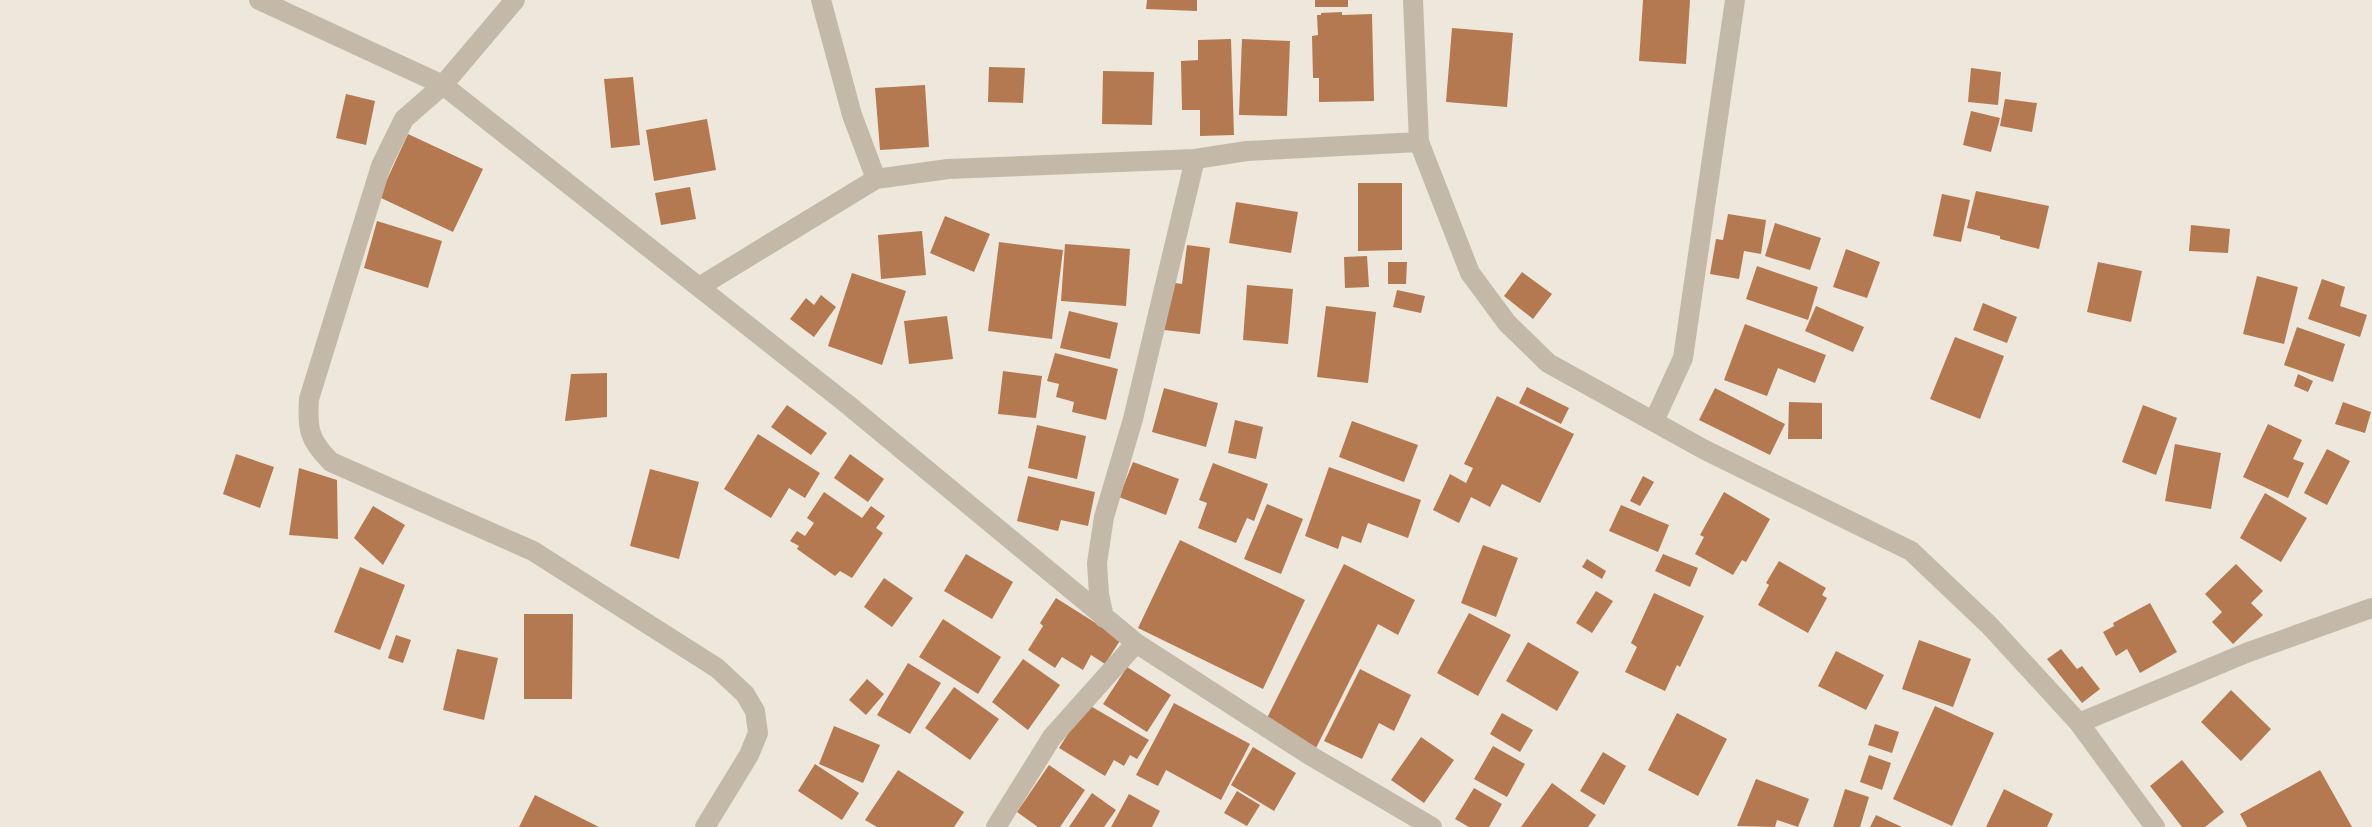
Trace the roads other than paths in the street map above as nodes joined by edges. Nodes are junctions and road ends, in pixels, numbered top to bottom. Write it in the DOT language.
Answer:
graph roads {
  1 [pos="259,0"];
  2 [pos="515,0"];
  3 [pos="821,0"];
  4 [pos="1413,0"];
  5 [pos="1735,0"];
  6 [pos="443,85"];
  7 [pos="1419,142"];
  8 [pos="1195,159"];
  9 [pos="876,179"];
  10 [pos="699,287"];
  11 [pos="1654,421"];
  12 [pos="2372,608"];
  13 [pos="1104,618"];
  14 [pos="1136,643"];
  15 [pos="2079,723"];
  16 [pos="705,827"];
  17 [pos="996,827"];
  18 [pos="1432,827"];
  19 [pos="2155,827"];
  1 -- 6 [label="street"];
  2 -- 6 [label="street"];
  3 -- 9 [label="street"];
  4 -- 7 [label="street"];
  5 -- 11 [label="street"];
  6 -- 10 [label="street"];
  6 -- 16 [label="street"];
  7 -- 8 [label="street"];
  7 -- 11 [label="street"];
  8 -- 9 [label="street"];
  8 -- 13 [label="street"];
  9 -- 10 [label="street"];
  10 -- 13 [label="street"];
  11 -- 15 [label="street"];
  12 -- 15 [label="street"];
  13 -- 14 [label="street"];
  14 -- 17 [label="street"];
  14 -- 18 [label="street"];
  15 -- 19 [label="street"];
}
